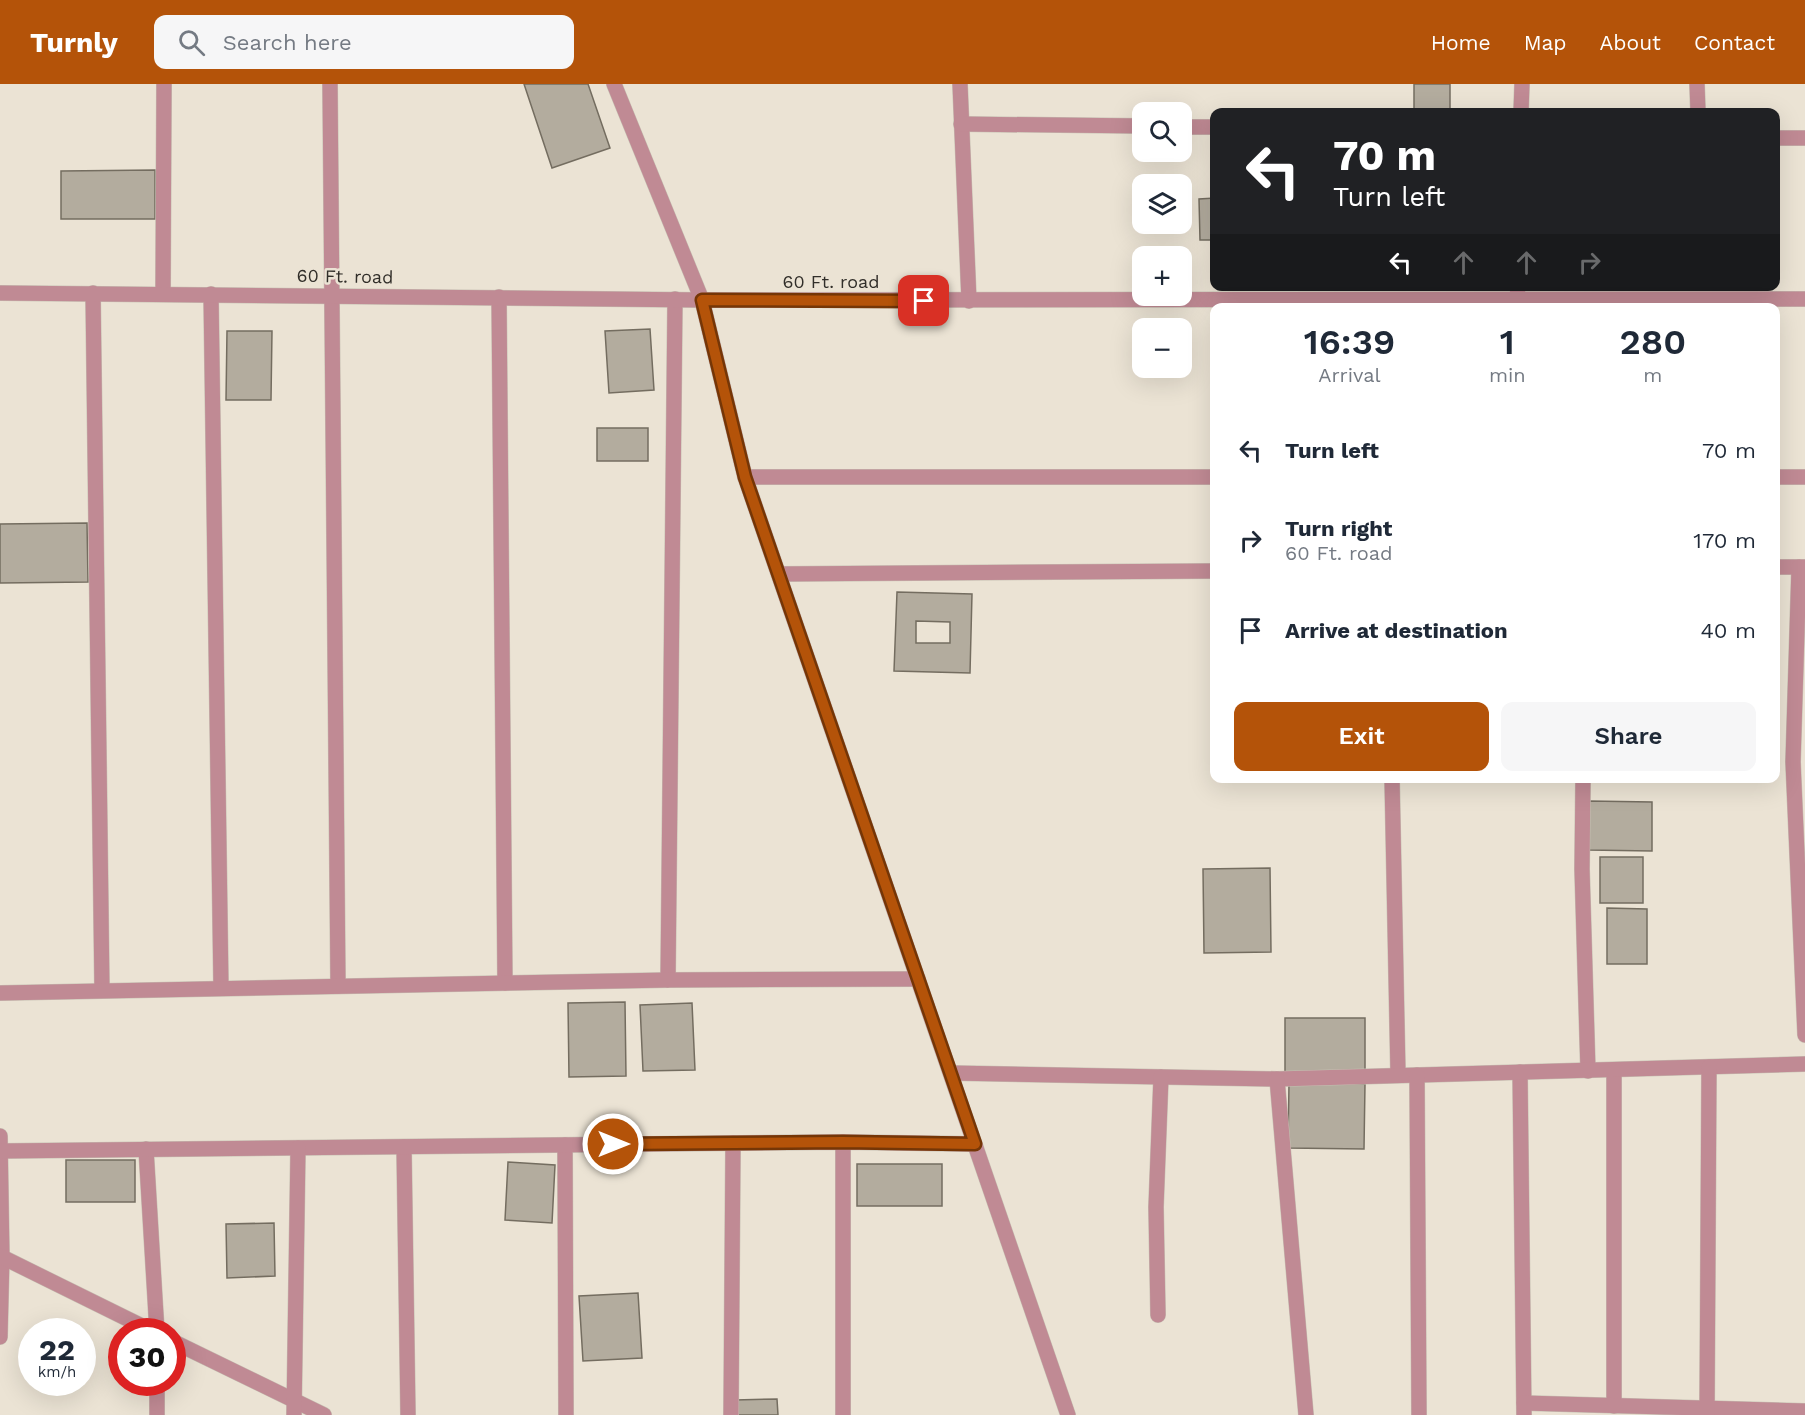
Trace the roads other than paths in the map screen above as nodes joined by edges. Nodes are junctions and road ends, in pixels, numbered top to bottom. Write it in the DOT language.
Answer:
graph roads {
  1 [pos="164,84"];
  2 [pos="330,84"];
  3 [pos="614,84"];
  4 [pos="960,84"];
  5 [pos="1522,84"];
  6 [pos="1697,84"];
  7 [pos="1521,108"];
  8 [pos="1698,108"];
  9 [pos="961,123"];
  10 [pos="1132,126"];
  11 [pos="1192,127"];
  12 [pos="1210,127"];
  13 [pos="1780,138"];
  14 [pos="1805,138"];
  15 [pos="93,292"];
  16 [pos="0,293"];
  17 [pos="1518,293"];
  18 [pos="163,294"];
  19 [pos="211,294"];
  20 [pos="331,295"];
  21 [pos="499,297"];
  22 [pos="675,299"];
  23 [pos="1805,299"];
  24 [pos="702,300"];
  25 [pos="969,301"];
  26 [pos="1573,303"];
  27 [pos="1623,303"];
  28 [pos="745,477"];
  29 [pos="1210,477"];
  30 [pos="1780,477"];
  31 [pos="1805,477"];
  32 [pos="1780,567"];
  33 [pos="1802,567"];
  34 [pos="1210,571"];
  35 [pos="779,574"];
  36 [pos="1392,783"];
  37 [pos="1583,783"];
  38 [pos="918,979"];
  39 [pos="668,980"];
  40 [pos="505,983"];
  41 [pos="338,986"];
  42 [pos="221,988"];
  43 [pos="102,990"];
  44 [pos="0,993"];
  45 [pos="1805,1035"];
  46 [pos="1805,1064"];
  47 [pos="1709,1067"];
  48 [pos="1614,1070"];
  49 [pos="1588,1071"];
  50 [pos="1520,1072"];
  51 [pos="951,1073"];
  52 [pos="1398,1074"];
  53 [pos="1417,1075"];
  54 [pos="1161,1077"];
  55 [pos="1277,1079"];
  56 [pos="843,1142"];
  57 [pos="733,1143"];
  58 [pos="1,1144"];
  59 [pos="975,1144"];
  60 [pos="566,1145"];
  61 [pos="404,1147"];
  62 [pos="298,1148"];
  63 [pos="146,1149"];
  64 [pos="1,1256"];
  65 [pos="1158,1315"];
  66 [pos="127,1318"];
  67 [pos="154,1318"];
  68 [pos="0,1337"];
  69 [pos="186,1349"];
  70 [pos="157,1396"];
  71 [pos="1614,1406"];
  72 [pos="295,1408"];
  73 [pos="1524,1409"];
  74 [pos="1805,1411"];
  75 [pos="1707,1412"];
  76 [pos="157,1415"];
  77 [pos="324,1415"];
  78 [pos="408,1415"];
  79 [pos="566,1415"];
  80 [pos="731,1415"];
  81 [pos="843,1415"];
  82 [pos="1068,1415"];
  83 [pos="1306,1415"];
  84 [pos="1419,1415"];
  1 -- 18 [label="street"];
  2 -- 20 [label="street"];
  3 -- 24 [label="street"];
  4 -- 9 [label="street"];
  5 -- 7 [label="street"];
  6 -- 8 [label="street"];
  9 -- 10 [label="street"];
  9 -- 25 [label="street"];
  11 -- 12 [label="street"];
  13 -- 14 [label="street"];
  15 -- 16 [label="street, 60 Ft. road"];
  15 -- 18 [label="street, 60 Ft. road"];
  15 -- 43 [label="street"];
  17 -- 25 [label="street, 60 Ft. road"];
  17 -- 26 [label="street, 60 Ft. road"];
  18 -- 19 [label="street, 60 Ft. road"];
  19 -- 20 [label="street, 60 Ft. road"];
  19 -- 42 [label="street"];
  20 -- 21 [label="street, 60 Ft. road"];
  20 -- 41 [label="street"];
  21 -- 22 [label="street, 60 Ft. road"];
  21 -- 40 [label="street"];
  22 -- 24 [label="street, 60 Ft. road"];
  22 -- 39 [label="street"];
  23 -- 27 [label="street, 60 Ft. road"];
  24 -- 25 [label="street, 60 Ft. road"];
  24 -- 28 [label="street"];
  28 -- 29 [label="street"];
  28 -- 35 [label="street"];
  30 -- 31 [label="street"];
  32 -- 33 [label="street"];
  33 -- 45 [label="street"];
  34 -- 35 [label="street"];
  35 -- 38 [label="street"];
  36 -- 52 [label="street"];
  37 -- 49 [label="street"];
  38 -- 39 [label="street"];
  38 -- 51 [label="street"];
  39 -- 40 [label="street"];
  40 -- 41 [label="street"];
  41 -- 42 [label="street"];
  42 -- 43 [label="street"];
  43 -- 44 [label="street"];
  46 -- 47 [label="street"];
  47 -- 48 [label="street"];
  47 -- 75 [label="street"];
  48 -- 49 [label="street"];
  48 -- 71 [label="street"];
  49 -- 50 [label="street"];
  50 -- 53 [label="street"];
  50 -- 73 [label="street"];
  51 -- 54 [label="street"];
  51 -- 59 [label="street"];
  52 -- 53 [label="street"];
  52 -- 55 [label="street"];
  53 -- 84 [label="street"];
  54 -- 55 [label="street"];
  54 -- 65 [label="street"];
  55 -- 83 [label="street"];
  56 -- 57 [label="street"];
  56 -- 59 [label="street"];
  56 -- 81 [label="street"];
  57 -- 60 [label="street"];
  57 -- 80 [label="street"];
  58 -- 63 [label="street"];
  58 -- 64 [label="street"];
  59 -- 82 [label="street"];
  60 -- 61 [label="street"];
  60 -- 79 [label="street"];
  61 -- 62 [label="street"];
  61 -- 78 [label="street"];
  62 -- 63 [label="street"];
  62 -- 72 [label="street"];
  63 -- 67 [label="street"];
  64 -- 66 [label="street"];
  64 -- 68 [label="street"];
  69 -- 72 [label="street"];
  70 -- 76 [label="street"];
  71 -- 73 [label="street"];
  71 -- 75 [label="street"];
  72 -- 77 [label="street"];
  74 -- 75 [label="street"];
}
